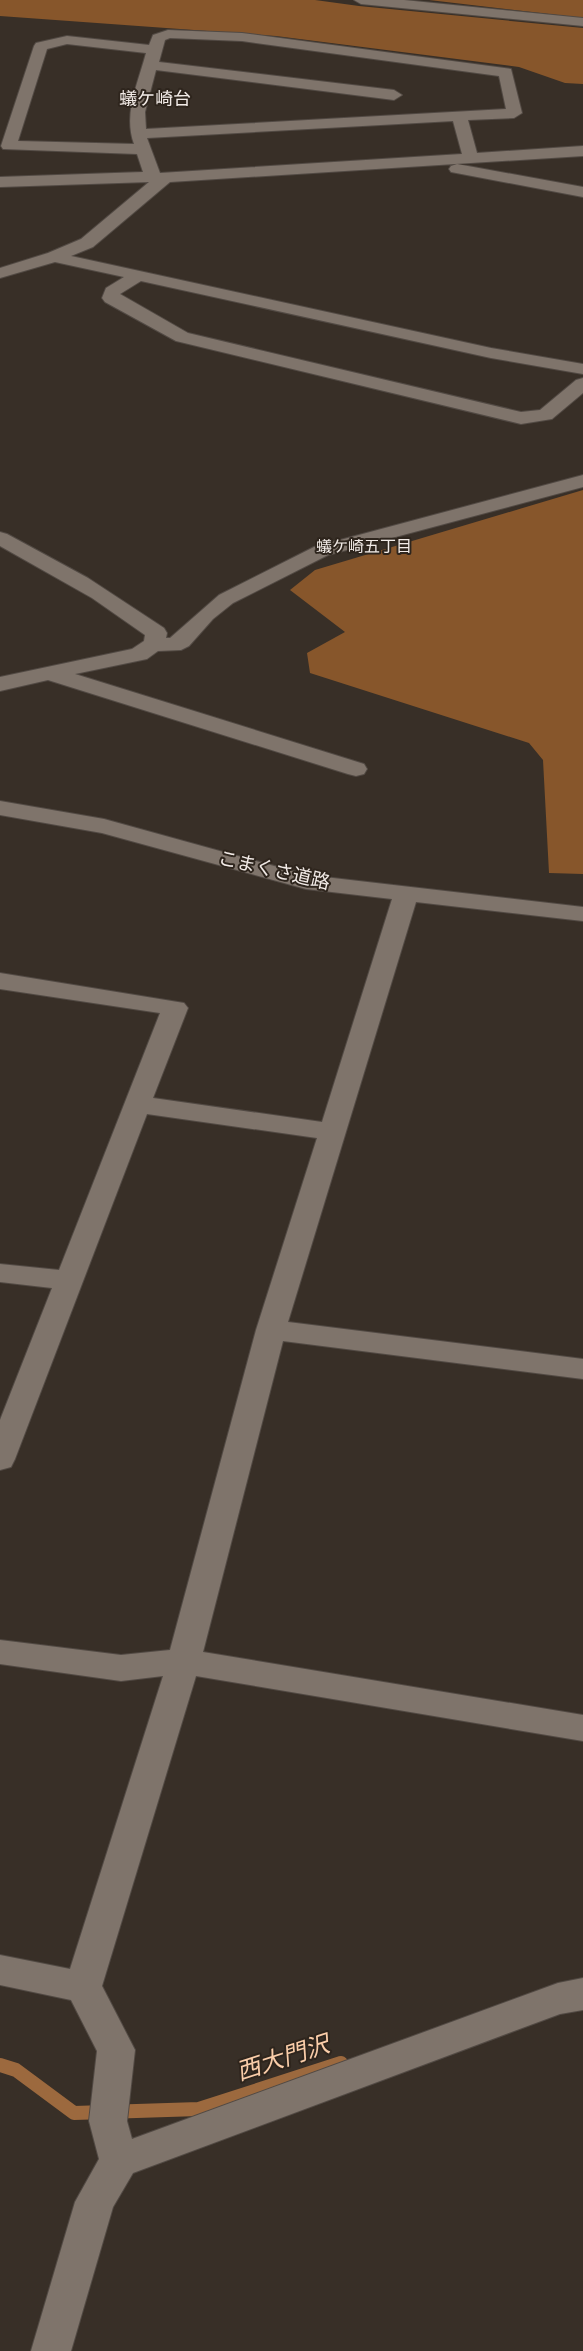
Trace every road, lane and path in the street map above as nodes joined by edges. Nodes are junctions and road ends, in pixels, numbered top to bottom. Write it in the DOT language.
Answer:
graph roads {
  1 [pos="361,0"];
  2 [pos="583,22"];
  3 [pos="392,57"];
  4 [pos="152,58"];
  5 [pos="394,95"];
  6 [pos="459,116"];
  7 [pos="396,120"];
  8 [pos="138,134"];
  9 [pos="144,149"];
  10 [pos="583,152"];
  11 [pos="493,156"];
  12 [pos="471,158"];
  13 [pos="413,161"];
  14 [pos="15,167"];
  15 [pos="497,176"];
  16 [pos="158,178"];
  17 [pos="55,180"];
  18 [pos="0,182"];
  19 [pos="583,192"];
  20 [pos="54,256"];
  21 [pos="0,274"];
  22 [pos="138,276"];
  23 [pos="583,369"];
  24 [pos="583,384"];
  25 [pos="583,481"];
  26 [pos="0,538"];
  27 [pos="154,644"];
  28 [pos="47,673"];
  29 [pos="0,684"];
  30 [pos="356,769"];
  31 [pos="0,808"];
  32 [pos="406,894"];
  33 [pos="583,914"];
  34 [pos="0,981"];
  35 [pos="137,1104"];
  36 [pos="333,1132"];
  37 [pos="0,1273"];
  38 [pos="69,1281"];
  39 [pos="270,1330"];
  40 [pos="583,1368"];
  41 [pos="0,1459"];
  42 [pos="0,1652"];
  43 [pos="184,1661"];
  44 [pos="583,1728"];
  45 [pos="0,1970"];
  46 [pos="83,1987"];
  47 [pos="583,1994"];
  48 [pos="118,2161"];
  49 [pos="51,2351"];
  1 -- 2 [label="street"];
  3 -- 4 [label="street"];
  3 -- 5 [label="street"];
  3 -- 6 [label="street"];
  4 -- 5 [label="street"];
  4 -- 8 [label="street"];
  4 -- 9 [label="street"];
  5 -- 7 [label="street"];
  6 -- 7 [label="street"];
  6 -- 12 [label="street"];
  7 -- 8 [label="street"];
  8 -- 9 [label="street"];
  9 -- 16 [label="street"];
  10 -- 11 [label="street"];
  11 -- 12 [label="street"];
  11 -- 15 [label="street"];
  12 -- 13 [label="street"];
  13 -- 15 [label="street"];
  13 -- 16 [label="street"];
  14 -- 17 [label="street"];
  15 -- 19 [label="street"];
  16 -- 17 [label="street"];
  16 -- 20 [label="street"];
  17 -- 18 [label="street"];
  20 -- 21 [label="street"];
  20 -- 22 [label="street"];
  22 -- 23 [label="street"];
  22 -- 24 [label="street"];
  25 -- 27 [label="street"];
  26 -- 27 [label="street"];
  27 -- 28 [label="street"];
  28 -- 29 [label="street"];
  28 -- 30 [label="street"];
  31 -- 32 [label="street, こまくさ道路"];
  32 -- 33 [label="street, こまくさ道路"];
  32 -- 36 [label="street"];
  34 -- 35 [label="street"];
  35 -- 36 [label="street"];
  35 -- 38 [label="street"];
  36 -- 39 [label="street"];
  37 -- 38 [label="street"];
  38 -- 41 [label="street"];
  39 -- 40 [label="street"];
  39 -- 43 [label="street"];
  42 -- 43 [label="street"];
  43 -- 44 [label="street"];
  43 -- 46 [label="street"];
  45 -- 46 [label="street"];
  46 -- 48 [label="street"];
  47 -- 48 [label="street"];
  48 -- 49 [label="street"];
}
